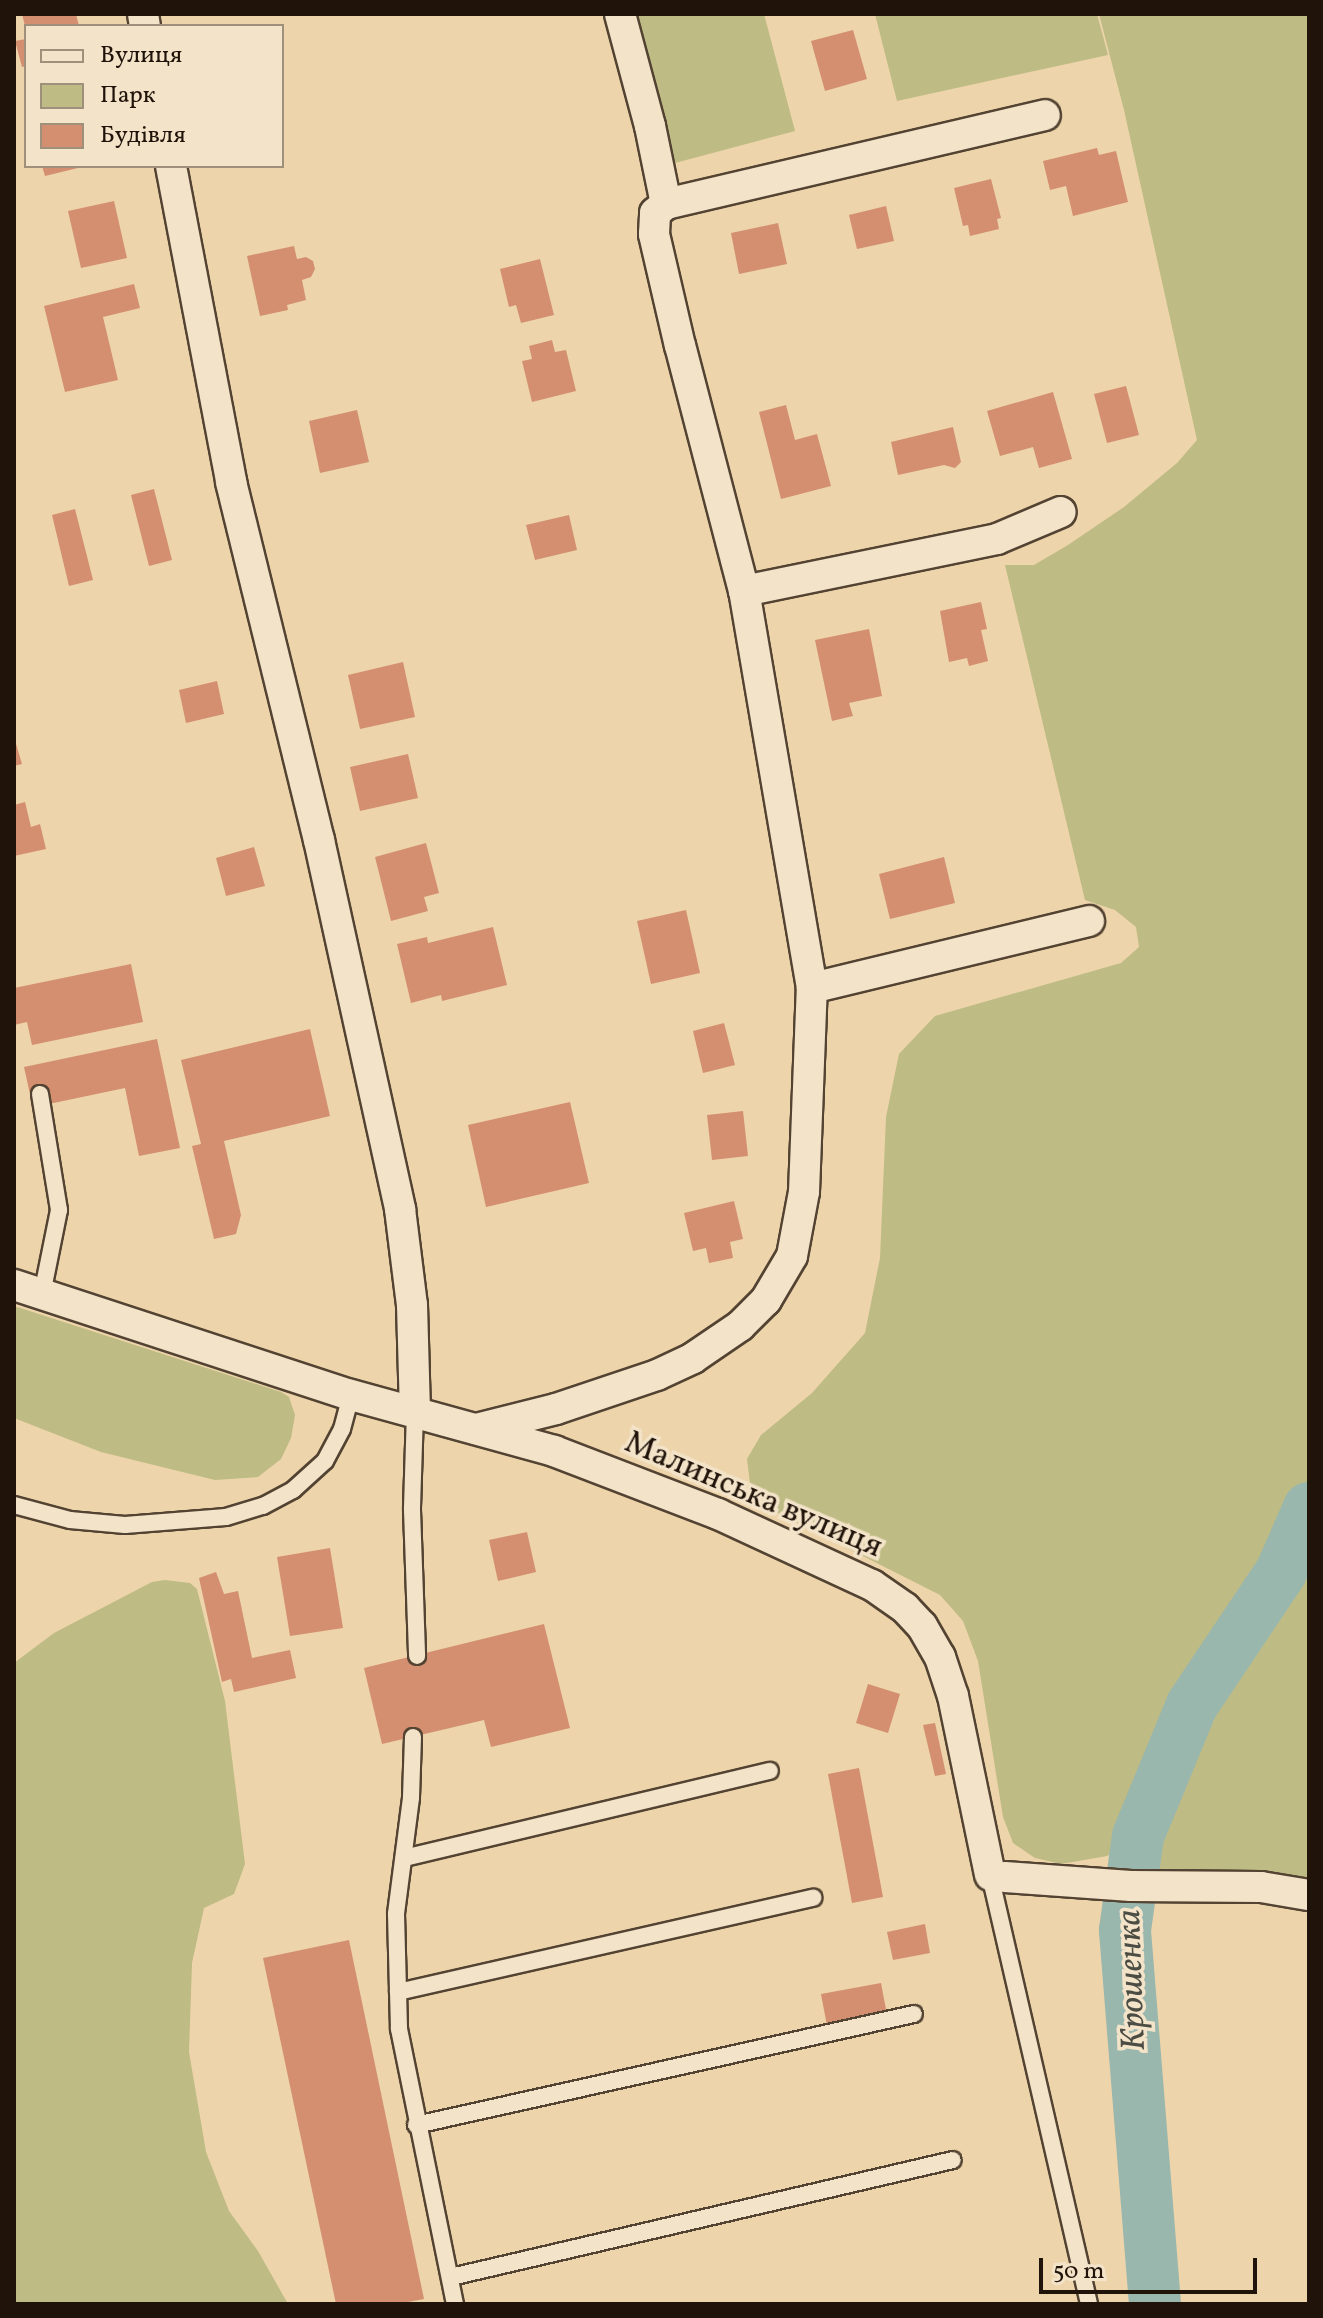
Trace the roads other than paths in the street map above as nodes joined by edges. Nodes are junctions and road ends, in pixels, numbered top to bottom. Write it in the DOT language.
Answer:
graph roads {
  1 [pos="620,14"];
  2 [pos="1045,115"];
  3 [pos="171,168"];
  4 [pos="666,204"];
  5 [pos="1061,512"];
  6 [pos="744,591"];
  7 [pos="1089,921"];
  8 [pos="812,988"];
  9 [pos="40,1094"];
  10 [pos="28,1290"];
  11 [pos="351,1395"];
  12 [pos="415,1412"];
  13 [pos="476,1429"];
  14 [pos="14,1505"];
  15 [pos="417,1656"];
  16 [pos="413,1737"];
  17 [pos="770,1771"];
  18 [pos="404,1858"];
  19 [pos="998,1876"];
  20 [pos="1309,1895"];
  21 [pos="813,1898"];
  22 [pos="398,1992"];
  23 [pos="914,2014"];
  24 [pos="416,2125"];
  25 [pos="953,2160"];
  26 [pos="451,2277"];
  27 [pos="455,2304"];
  28 [pos="1089,2304"];
  1 -- 4 [label="street"];
  2 -- 4 [label="street"];
  3 -- 12 [label="street"];
  4 -- 6 [label="street"];
  5 -- 6 [label="street"];
  6 -- 8 [label="street"];
  7 -- 8 [label="street"];
  8 -- 13 [label="street"];
  9 -- 10 [label="lane"];
  10 -- 11 [label="street, Малинська вулиця"];
  11 -- 12 [label="street, Малинська вулиця"];
  11 -- 14 [label="lane"];
  12 -- 13 [label="street, Малинська вулиця"];
  12 -- 15 [label="lane"];
  13 -- 19 [label="street, Малинська вулиця"];
  16 -- 18 [label="lane"];
  17 -- 18 [label="lane"];
  18 -- 22 [label="lane"];
  19 -- 20 [label="street"];
  19 -- 28 [label="lane, Малинська вулиця"];
  21 -- 22 [label="lane"];
  22 -- 24 [label="lane"];
  23 -- 24 [label="lane"];
  24 -- 26 [label="lane"];
  25 -- 26 [label="lane"];
  26 -- 27 [label="lane"];
}
